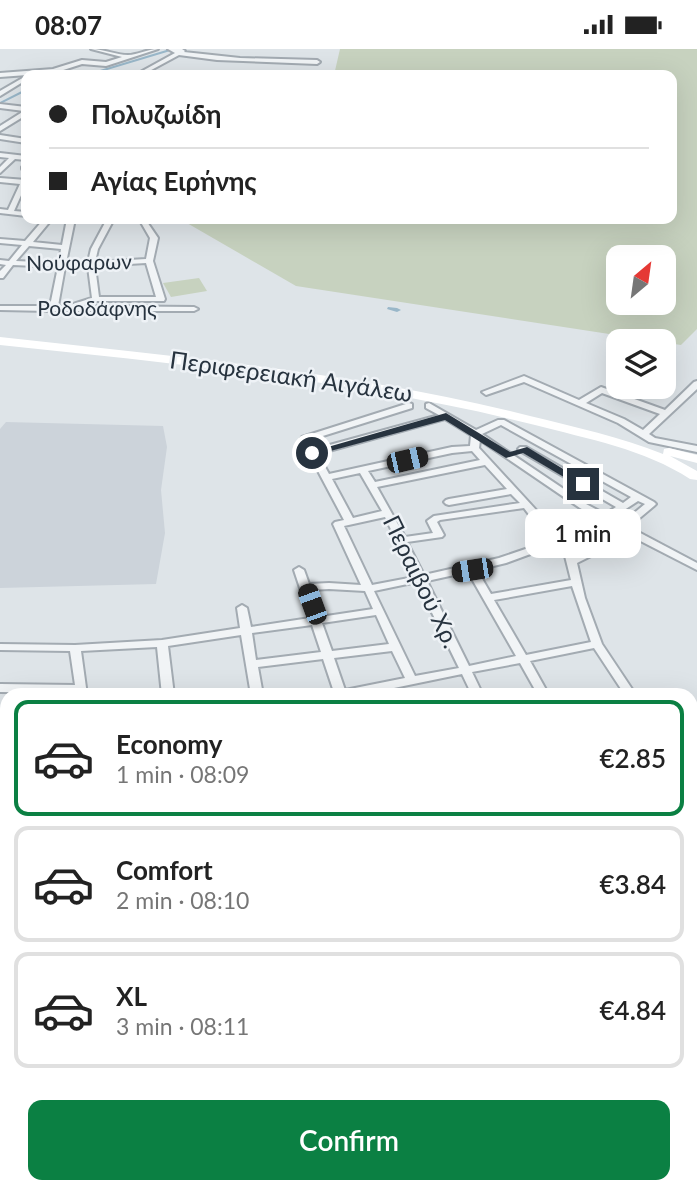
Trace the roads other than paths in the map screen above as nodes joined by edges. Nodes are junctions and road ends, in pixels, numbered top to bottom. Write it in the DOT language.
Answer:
graph roads {
  1 [pos="94,49"];
  2 [pos="155,49"];
  3 [pos="189,49"];
  4 [pos="174,51"];
  5 [pos="131,57"];
  6 [pos="317,62"];
  7 [pos="57,70"];
  8 [pos="146,70"];
  9 [pos="21,74"];
  10 [pos="0,75"];
  11 [pos="21,80"];
  12 [pos="3,88"];
  13 [pos="0,93"];
  14 [pos="0,106"];
  15 [pos="21,110"];
  16 [pos="21,115"];
  17 [pos="0,118"];
  18 [pos="14,120"];
  19 [pos="21,121"];
  20 [pos="0,128"];
  21 [pos="0,137"];
  22 [pos="21,140"];
  23 [pos="0,155"];
  24 [pos="13,157"];
  25 [pos="21,158"];
  26 [pos="0,171"];
  27 [pos="0,180"];
  28 [pos="21,182"];
  29 [pos="21,190"];
  30 [pos="0,211"];
  31 [pos="10,212"];
  32 [pos="21,213"];
  33 [pos="43,224"];
  34 [pos="70,224"];
  35 [pos="107,224"];
  36 [pos="145,224"];
  37 [pos="0,241"];
  38 [pos="25,244"];
  39 [pos="65,247"];
  40 [pos="149,261"];
  41 [pos="4,263"];
  42 [pos="89,264"];
  43 [pos="64,266"];
  44 [pos="0,276"];
  45 [pos="96,299"];
  46 [pos="0,308"];
  47 [pos="194,309"];
  48 [pos="57,310"];
  49 [pos="0,335"];
  50 [pos="0,341"];
  51 [pos="697,384"];
  52 [pos="486,392"];
  53 [pos="580,403"];
  54 [pos="409,406"];
  55 [pos="429,406"];
  56 [pos="664,413"];
  57 [pos="446,416"];
  58 [pos="476,434"];
  59 [pos="643,435"];
  60 [pos="538,442"];
  61 [pos="474,448"];
  62 [pos="523,449"];
  63 [pos="697,449"];
  64 [pos="312,453"];
  65 [pos="510,456"];
  66 [pos="486,463"];
  67 [pos="697,469"];
  68 [pos="363,470"];
  69 [pos="325,478"];
  70 [pos="373,485"];
  71 [pos="513,491"];
  72 [pos="638,497"];
  73 [pos="449,502"];
  74 [pos="526,505"];
  75 [pos="623,507"];
  76 [pos="388,513"];
  77 [pos="606,519"];
  78 [pos="350,521"];
  79 [pos="622,528"];
  80 [pos="401,540"];
  81 [pos="557,543"];
  82 [pos="571,562"];
  83 [pos="697,567"];
  84 [pos="299,570"];
  85 [pos="472,570"];
  86 [pos="420,579"];
  87 [pos="575,582"];
  88 [pos="306,587"];
  89 [pos="366,588"];
  90 [pos="487,598"];
  91 [pos="243,608"];
  92 [pos="377,612"];
  93 [pos="318,621"];
  94 [pos="245,629"];
  95 [pos="162,643"];
  96 [pos="597,644"];
  97 [pos="0,647"];
  98 [pos="394,647"];
  99 [pos="75,648"];
  100 [pos="328,655"];
  101 [pos="524,659"];
  102 [pos="252,664"];
  103 [pos="463,670"];
  104 [pos="412,681"];
  105 [pos="81,688"];
  106 [pos="167,688"];
  107 [pos="256,688"];
  108 [pos="338,688"];
  109 [pos="390,688"];
  110 [pos="474,688"];
  111 [pos="540,688"];
  112 [pos="626,688"];
  1 -- 5 [label="street"];
  2 -- 5 [label="street"];
  3 -- 4 [label="street"];
  4 -- 6 [label="street"];
  4 -- 8 [label="street"];
  5 -- 7 [label="street"];
  9 -- 10 [label="street"];
  11 -- 12 [label="street"];
  12 -- 13 [label="street"];
  14 -- 15 [label="street"];
  16 -- 18 [label="street"];
  17 -- 18 [label="street"];
  18 -- 19 [label="street"];
  18 -- 20 [label="street"];
  21 -- 22 [label="street"];
  23 -- 24 [label="street"];
  24 -- 25 [label="street"];
  24 -- 26 [label="street"];
  27 -- 28 [label="street"];
  29 -- 31 [label="street"];
  30 -- 31 [label="street"];
  31 -- 32 [label="street"];
  33 -- 38 [label="street"];
  34 -- 39 [label="street"];
  35 -- 42 [label="street"];
  36 -- 40 [label="street"];
  37 -- 38 [label="street"];
  38 -- 39 [label="street"];
  38 -- 41 [label="street"];
  39 -- 43 [label="street"];
  40 -- 42 [label="street, Νούφαρων"];
  40 -- 45 [label="street"];
  41 -- 43 [label="street, Νούφαρων"];
  41 -- 44 [label="street"];
  42 -- 43 [label="street, Νούφαρων"];
  42 -- 45 [label="street"];
  43 -- 48 [label="street"];
  45 -- 48 [label="street"];
  46 -- 48 [label="street, Ροδοδάφνης"];
  47 -- 48 [label="street, Ροδοδάφνης"];
  49 -- 67 [label="main road, Περιφερειακή Αιγάλεω"];
  50 -- 67 [label="main road, Περιφερειακή Αιγάλεω"];
  51 -- 56 [label="street"];
  52 -- 53 [label="street"];
  53 -- 56 [label="street"];
  53 -- 59 [label="street"];
  54 -- 64 [label="street"];
  55 -- 57 [label="street"];
  56 -- 59 [label="street"];
  57 -- 58 [label="street"];
  57 -- 64 [label="street"];
  58 -- 60 [label="street"];
  58 -- 61 [label="street"];
  58 -- 65 [label="street"];
  59 -- 63 [label="street"];
  60 -- 62 [label="street"];
  60 -- 72 [label="street"];
  61 -- 66 [label="street"];
  61 -- 68 [label="street"];
  62 -- 65 [label="street"];
  62 -- 75 [label="street"];
  64 -- 69 [label="street"];
  65 -- 77 [label="street"];
  66 -- 70 [label="street"];
  66 -- 71 [label="street"];
  68 -- 69 [label="street"];
  68 -- 70 [label="street, Περαιβού Χρ."];
  69 -- 78 [label="street"];
  70 -- 76 [label="street, Περαιβού Χρ."];
  71 -- 73 [label="street"];
  71 -- 74 [label="street"];
  72 -- 75 [label="street"];
  72 -- 79 [label="street"];
  74 -- 80 [label="street"];
  74 -- 81 [label="street"];
  75 -- 77 [label="street"];
  76 -- 78 [label="street"];
  76 -- 80 [label="street, Περαιβού Χρ."];
  77 -- 79 [label="street"];
  77 -- 81 [label="street"];
  78 -- 89 [label="street"];
  79 -- 82 [label="street"];
  79 -- 83 [label="street"];
  80 -- 86 [label="street, Περαιβού Χρ."];
  81 -- 82 [label="street"];
  81 -- 85 [label="street"];
  82 -- 87 [label="street"];
  84 -- 88 [label="street"];
  85 -- 86 [label="street"];
  85 -- 90 [label="street"];
  86 -- 89 [label="street"];
  86 -- 103 [label="street, Περαιβού Χρ."];
  87 -- 90 [label="street"];
  87 -- 96 [label="street"];
  88 -- 89 [label="street"];
  88 -- 93 [label="street"];
  89 -- 92 [label="street"];
  90 -- 101 [label="street"];
  91 -- 94 [label="street"];
  92 -- 93 [label="street"];
  92 -- 98 [label="street"];
  93 -- 94 [label="street"];
  93 -- 100 [label="street"];
  94 -- 95 [label="street"];
  94 -- 102 [label="street"];
  95 -- 99 [label="street"];
  95 -- 106 [label="street"];
  96 -- 101 [label="street"];
  96 -- 112 [label="street"];
  97 -- 99 [label="street"];
  98 -- 100 [label="street"];
  98 -- 104 [label="street"];
  99 -- 105 [label="street"];
  100 -- 102 [label="street"];
  100 -- 108 [label="street"];
  101 -- 103 [label="street"];
  101 -- 111 [label="street"];
  102 -- 107 [label="street"];
  103 -- 104 [label="street"];
  103 -- 110 [label="street, Περαιβού Χρ."];
  104 -- 109 [label="street"];
}
